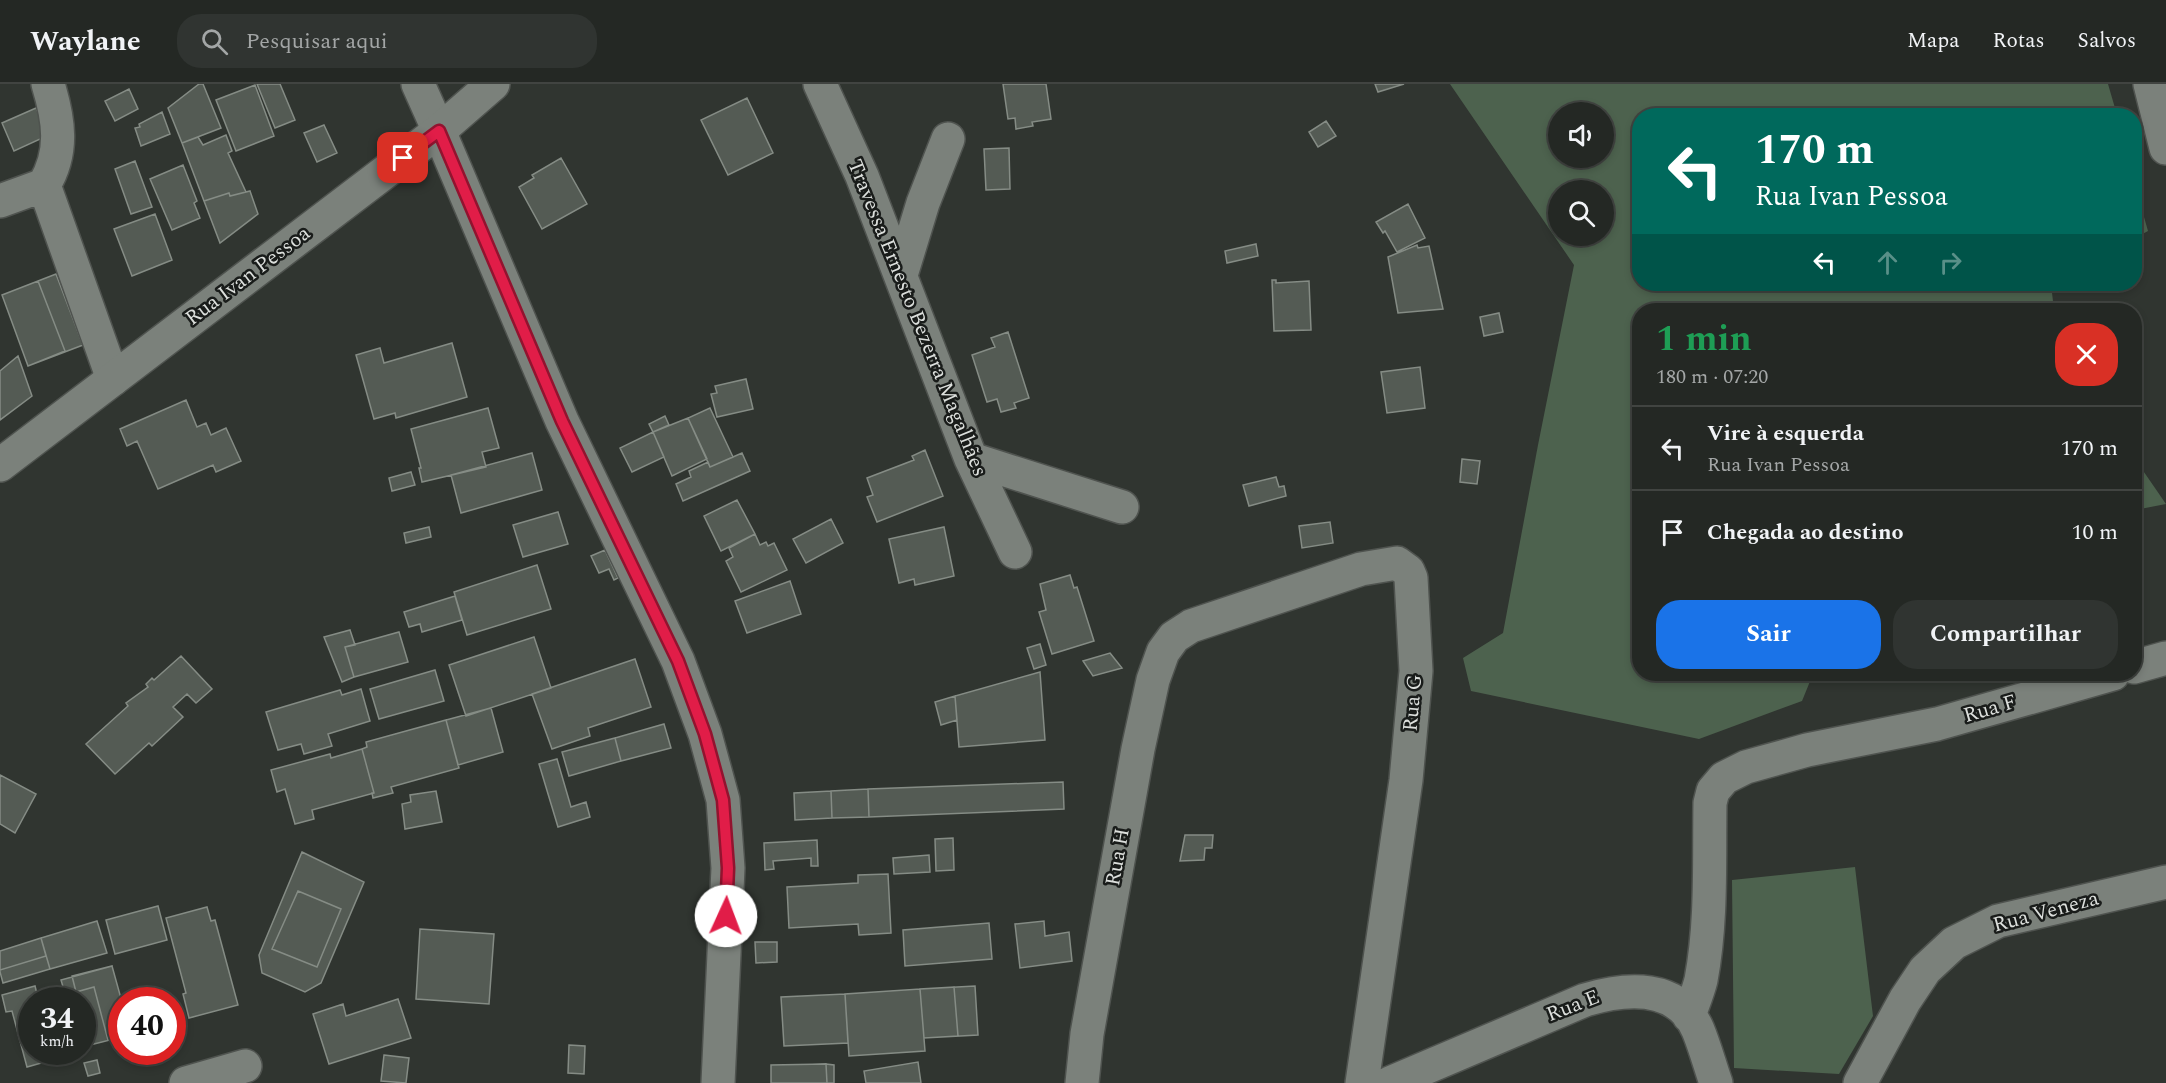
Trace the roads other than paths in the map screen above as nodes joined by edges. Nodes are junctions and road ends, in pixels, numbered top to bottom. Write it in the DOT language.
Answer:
graph roads {
  1 [pos="48,84"];
  2 [pos="418,84"];
  3 [pos="493,84"];
  4 [pos="820,84"];
  5 [pos="2150,84"];
  6 [pos="439,131"];
  7 [pos="948,139"];
  8 [pos="2166,148"];
  9 [pos="44,185"];
  10 [pos="0,201"];
  11 [pos="901,275"];
  12 [pos="113,379"];
  13 [pos="971,459"];
  14 [pos="0,465"];
  15 [pos="1122,507"];
  16 [pos="1015,552"];
  17 [pos="1174,637"];
  18 [pos="2166,658"];
  19 [pos="2142,665"];
  20 [pos="2088,681"];
  21 [pos="2166,882"];
  22 [pos="1689,1016"];
  23 [pos="244,1066"];
  24 [pos="186,1083"];
  25 [pos="718,1083"];
  26 [pos="1082,1083"];
  27 [pos="1362,1083"];
  28 [pos="1390,1083"];
  29 [pos="1716,1083"];
  30 [pos="1860,1083"];
  1 -- 9 [label="street"];
  2 -- 6 [label="street"];
  3 -- 6 [label="street, Rua Ivan Pessoa"];
  4 -- 11 [label="street, Travessa Ernesto Bezerra Magalhães"];
  5 -- 8 [label="street"];
  6 -- 12 [label="street, Rua Ivan Pessoa"];
  6 -- 25 [label="street"];
  7 -- 11 [label="street"];
  9 -- 10 [label="street"];
  9 -- 12 [label="street"];
  11 -- 13 [label="street, Travessa Ernesto Bezerra Magalhães"];
  12 -- 14 [label="street, Rua Ivan Pessoa"];
  13 -- 15 [label="street"];
  13 -- 16 [label="street, Travessa Ernesto Bezerra Magalhães"];
  17 -- 26 [label="street, Rua H"];
  17 -- 27 [label="street, Rua G"];
  18 -- 19 [label="street"];
  20 -- 22 [label="street, Rua F"];
  21 -- 30 [label="street, Rua Veneza"];
  22 -- 28 [label="street, Rua E"];
  22 -- 29 [label="street, Rua E"];
  23 -- 24 [label="street"];
}
